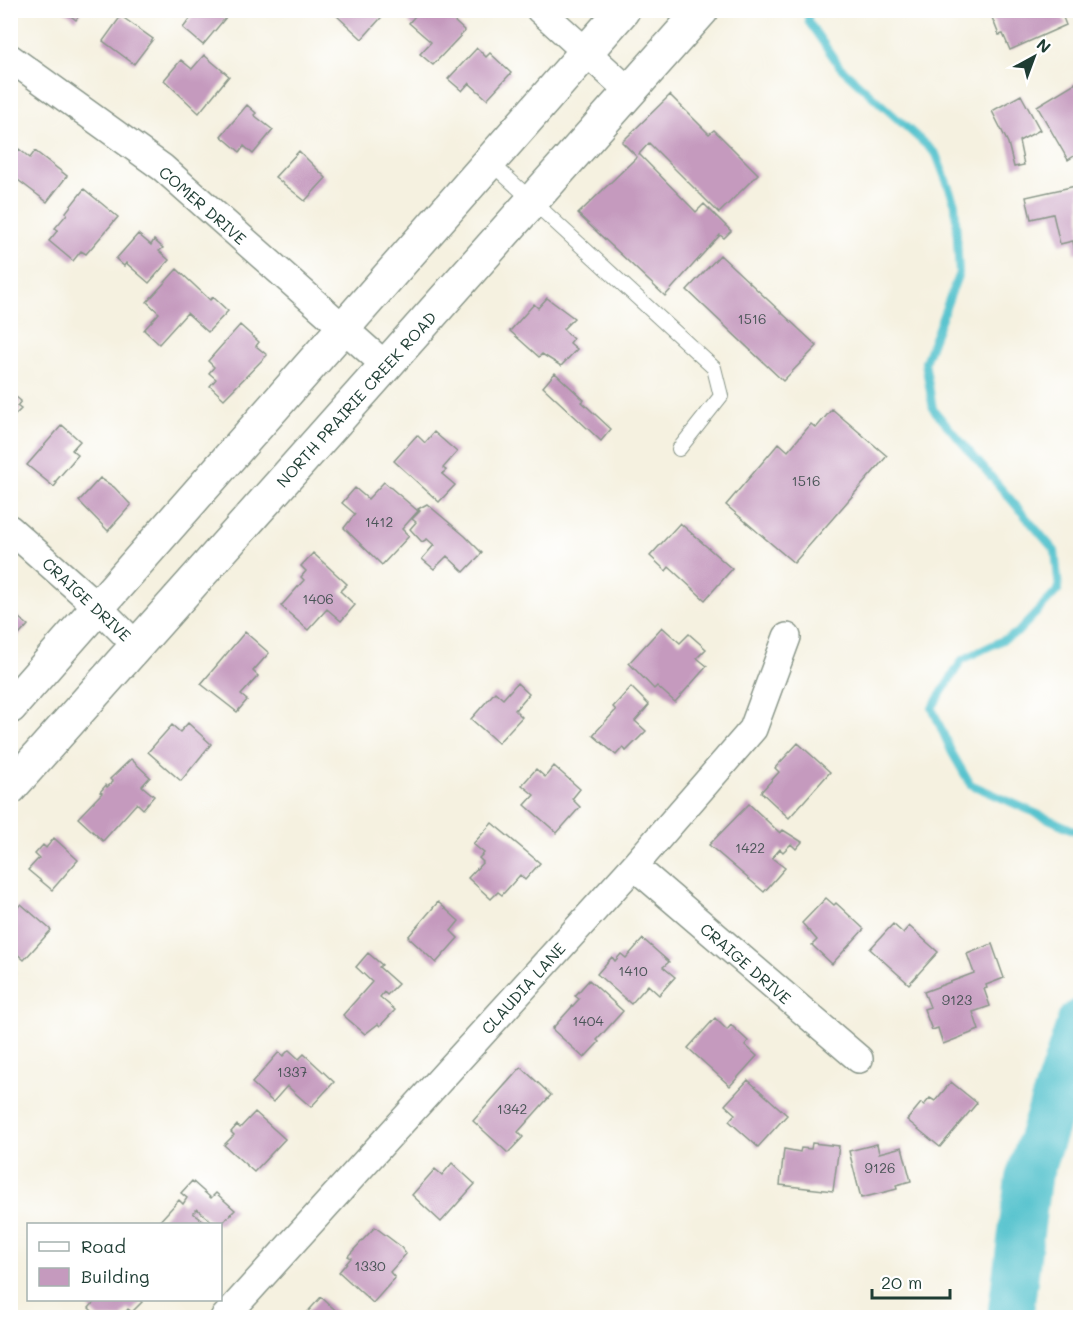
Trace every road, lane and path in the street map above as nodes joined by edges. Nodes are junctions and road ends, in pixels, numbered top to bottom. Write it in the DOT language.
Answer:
graph roads {
  1 [pos="540,10"];
  2 [pos="623,10"];
  3 [pos="702,10"];
  4 [pos="586,52"];
  5 [pos="10,58"];
  6 [pos="629,91"];
  7 [pos="490,162"];
  8 [pos="532,201"];
  9 [pos="343,329"];
  10 [pos="385,365"];
  11 [pos="679,449"];
  12 [pos="10,529"];
  13 [pos="98,608"];
  14 [pos="788,637"];
  15 [pos="137,646"];
  16 [pos="10,707"];
  17 [pos="10,788"];
  18 [pos="634,866"];
  19 [pos="859,1059"];
  20 [pos="224,1317"];
  1 -- 4 [label="street"];
  2 -- 4 [label="main road"];
  3 -- 6 [label="main road, NORTH PRAIRIE CREEK ROAD"];
  4 -- 6 [label="street"];
  4 -- 7 [label="main road"];
  5 -- 9 [label="street, COMER DRIVE"];
  6 -- 8 [label="main road, NORTH PRAIRIE CREEK ROAD"];
  7 -- 8 [label="lane"];
  7 -- 9 [label="main road"];
  8 -- 10 [label="main road, NORTH PRAIRIE CREEK ROAD"];
  8 -- 11 [label="lane"];
  9 -- 10 [label="street, COMER DRIVE"];
  9 -- 13 [label="main road"];
  10 -- 15 [label="main road, NORTH PRAIRIE CREEK ROAD"];
  12 -- 13 [label="street, CRAIGE DRIVE"];
  13 -- 15 [label="street, CRAIGE DRIVE"];
  13 -- 16 [label="main road"];
  14 -- 18 [label="street, CLAUDIA LANE"];
  15 -- 17 [label="main road, NORTH PRAIRIE CREEK ROAD"];
  18 -- 19 [label="street, CRAIGE DRIVE"];
  18 -- 20 [label="street, CLAUDIA LANE"];
}
